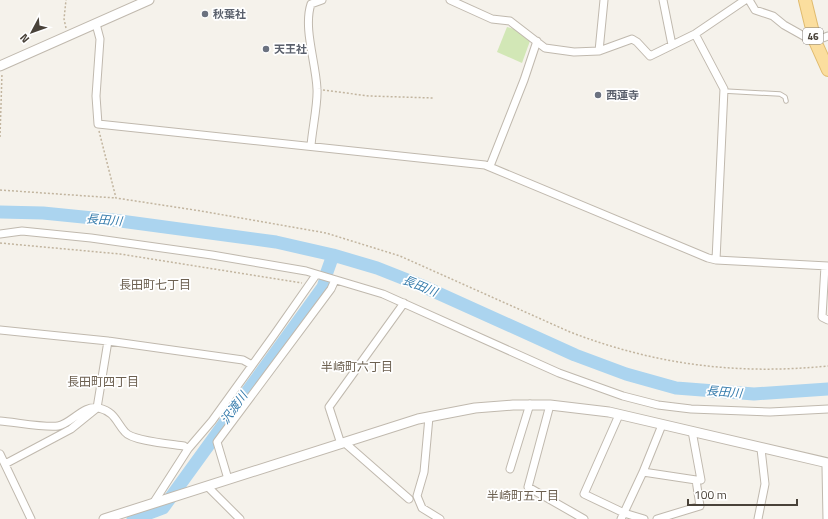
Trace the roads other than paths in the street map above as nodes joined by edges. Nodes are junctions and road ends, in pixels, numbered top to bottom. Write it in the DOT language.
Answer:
graph roads {
  1 [pos="149,0"];
  2 [pos="322,0"];
  3 [pos="450,0"];
  4 [pos="604,0"];
  5 [pos="663,0"];
  6 [pos="745,0"];
  7 [pos="749,0"];
  8 [pos="806,0"];
  9 [pos="96,24"];
  10 [pos="695,34"];
  11 [pos="828,36"];
  12 [pos="537,41"];
  13 [pos="815,41"];
  14 [pos="672,45"];
  15 [pos="599,51"];
  16 [pos="1,66"];
  17 [pos="828,70"];
  18 [pos="724,91"];
  19 [pos="786,101"];
  20 [pos="311,146"];
  21 [pos="490,166"];
  22 [pos="0,234"];
  23 [pos="716,260"];
  24 [pos="827,266"];
  25 [pos="316,275"];
  26 [pos="335,280"];
  27 [pos="404,303"];
  28 [pos="828,320"];
  29 [pos="0,330"];
  30 [pos="108,341"];
  31 [pos="252,364"];
  32 [pos="530,404"];
  33 [pos="550,405"];
  34 [pos="97,408"];
  35 [pos="828,409"];
  36 [pos="619,414"];
  37 [pos="429,417"];
  38 [pos="0,421"];
  39 [pos="662,425"];
  40 [pos="692,431"];
  41 [pos="343,444"];
  42 [pos="188,449"];
  43 [pos="761,449"];
  44 [pos="0,454"];
  45 [pos="828,463"];
  46 [pos="5,464"];
  47 [pos="510,469"];
  48 [pos="643,472"];
  49 [pos="228,479"];
  50 [pos="696,480"];
  51 [pos="207,486"];
  52 [pos="408,499"];
  53 [pos="154,502"];
  54 [pos="622,516"];
  55 [pos="31,519"];
  56 [pos="104,519"];
  57 [pos="240,519"];
  58 [pos="440,519"];
  59 [pos="584,519"];
  60 [pos="644,519"];
  61 [pos="657,519"];
  62 [pos="758,519"];
  63 [pos="827,519"];
  1 -- 9 [label="street"];
  2 -- 20 [label="street"];
  3 -- 12 [label="street"];
  4 -- 15 [label="street"];
  5 -- 14 [label="street"];
  6 -- 10 [label="street"];
  7 -- 13 [label="street"];
  8 -- 13 [label="main road, 46"];
  9 -- 16 [label="street"];
  9 -- 20 [label="street"];
  10 -- 14 [label="street"];
  10 -- 18 [label="street"];
  11 -- 13 [label="street"];
  12 -- 15 [label="street"];
  12 -- 21 [label="street"];
  13 -- 17 [label="main road, 46"];
  14 -- 15 [label="street"];
  18 -- 19 [label="lane"];
  18 -- 23 [label="street"];
  20 -- 21 [label="street"];
  21 -- 23 [label="street"];
  22 -- 25 [label="street"];
  23 -- 24 [label="street"];
  24 -- 28 [label="street"];
  25 -- 26 [label="street"];
  25 -- 31 [label="street"];
  26 -- 27 [label="street"];
  26 -- 49 [label="street"];
  27 -- 35 [label="street"];
  27 -- 41 [label="street"];
  29 -- 30 [label="street"];
  30 -- 31 [label="street"];
  30 -- 34 [label="street"];
  31 -- 42 [label="street"];
  32 -- 33 [label="street"];
  32 -- 37 [label="street"];
  32 -- 47 [label="street"];
  33 -- 36 [label="street"];
  33 -- 59 [label="street"];
  34 -- 38 [label="street"];
  34 -- 42 [label="street"];
  34 -- 46 [label="street"];
  36 -- 39 [label="street"];
  36 -- 54 [label="street"];
  37 -- 41 [label="street"];
  37 -- 58 [label="street"];
  39 -- 40 [label="street"];
  39 -- 48 [label="street"];
  40 -- 43 [label="street"];
  40 -- 50 [label="street"];
  41 -- 49 [label="street"];
  41 -- 52 [label="street"];
  42 -- 53 [label="street"];
  43 -- 45 [label="street"];
  43 -- 62 [label="street"];
  44 -- 46 [label="street"];
  45 -- 63 [label="street"];
  46 -- 55 [label="street"];
  48 -- 50 [label="street"];
  48 -- 54 [label="street"];
  49 -- 51 [label="street"];
  50 -- 61 [label="street"];
  51 -- 53 [label="street"];
  51 -- 57 [label="street"];
  53 -- 56 [label="street"];
  54 -- 60 [label="street"];
}
